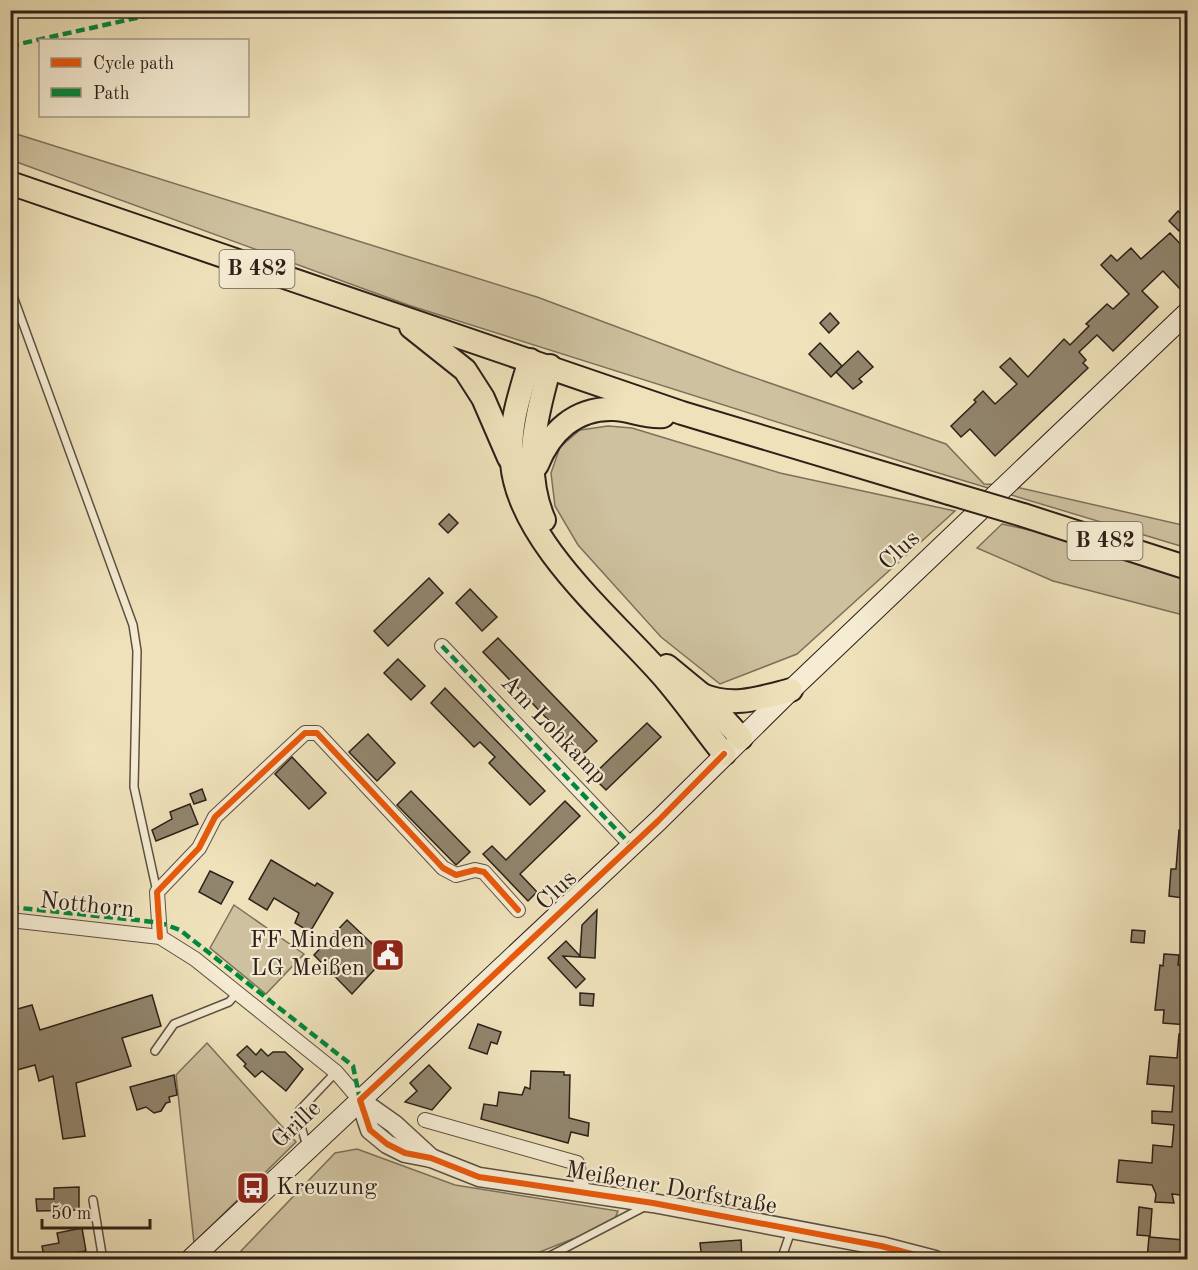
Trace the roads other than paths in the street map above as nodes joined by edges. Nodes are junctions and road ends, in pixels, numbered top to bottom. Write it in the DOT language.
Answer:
graph roads {
  1 [pos="10,183"];
  2 [pos="10,288"];
  3 [pos="1188,312"];
  4 [pos="400,318"];
  5 [pos="540,363"];
  6 [pos="682,413"];
  7 [pos="511,462"];
  8 [pos="533,474"];
  9 [pos="1188,568"];
  10 [pos="442,646"];
  11 [pos="791,690"];
  12 [pos="701,694"];
  13 [pos="741,738"];
  14 [pos="724,754"];
  15 [pos="631,845"];
  16 [pos="157,892"];
  17 [pos="518,910"];
  18 [pos="10,921"];
  19 [pos="160,937"];
  20 [pos="237,993"];
  21 [pos="155,1051"];
  22 [pos="336,1072"];
  23 [pos="360,1100"];
  24 [pos="425,1120"];
  25 [pos="308,1150"];
  26 [pos="582,1191"];
  27 [pos="93,1200"];
  28 [pos="653,1203"];
  29 [pos="792,1229"];
  30 [pos="103,1260"];
  31 [pos="190,1260"];
  32 [pos="542,1260"];
  33 [pos="781,1260"];
  34 [pos="935,1260"];
  1 -- 4 [label="main road, B 482"];
  2 -- 16 [label="lane"];
  3 -- 11 [label="main road, Clus"];
  4 -- 5 [label="main road, B 482"];
  4 -- 7 [label="main road"];
  5 -- 6 [label="main road, B 482"];
  5 -- 7 [label="main road"];
  5 -- 8 [label="main road"];
  6 -- 8 [label="main road"];
  6 -- 9 [label="main road, B 482, bridge"];
  7 -- 14 [label="main road"];
  8 -- 12 [label="main road"];
  10 -- 15 [label="street, Am Lohkamp"];
  11 -- 12 [label="main road"];
  11 -- 13 [label="main road, Clus"];
  12 -- 13 [label="main road"];
  13 -- 14 [label="main road, Clus"];
  14 -- 15 [label="main road, Clus"];
  15 -- 23 [label="main road, Clus"];
  16 -- 17 [label="street, Clus"];
  16 -- 19 [label="street, Notthorn"];
  18 -- 19 [label="street, Notthorn"];
  19 -- 20 [label="street, Notthorn"];
  20 -- 21 [label="lane"];
  20 -- 22 [label="street, Notthorn"];
  22 -- 23 [label="street, Notthorn"];
  22 -- 25 [label="lane"];
  23 -- 25 [label="main road, Grille"];
  23 -- 26 [label="street, Meißener Dorfstraße"];
  24 -- 26 [label="street, Meißener Dorfstraße"];
  25 -- 31 [label="main road, Grille"];
  26 -- 28 [label="street, Meißener Dorfstraße"];
  27 -- 30 [label="lane"];
  28 -- 29 [label="street, Meißener Dorfstraße"];
  28 -- 32 [label="lane"];
  29 -- 33 [label="lane"];
  29 -- 34 [label="street, Meißener Dorfstraße"];
}
